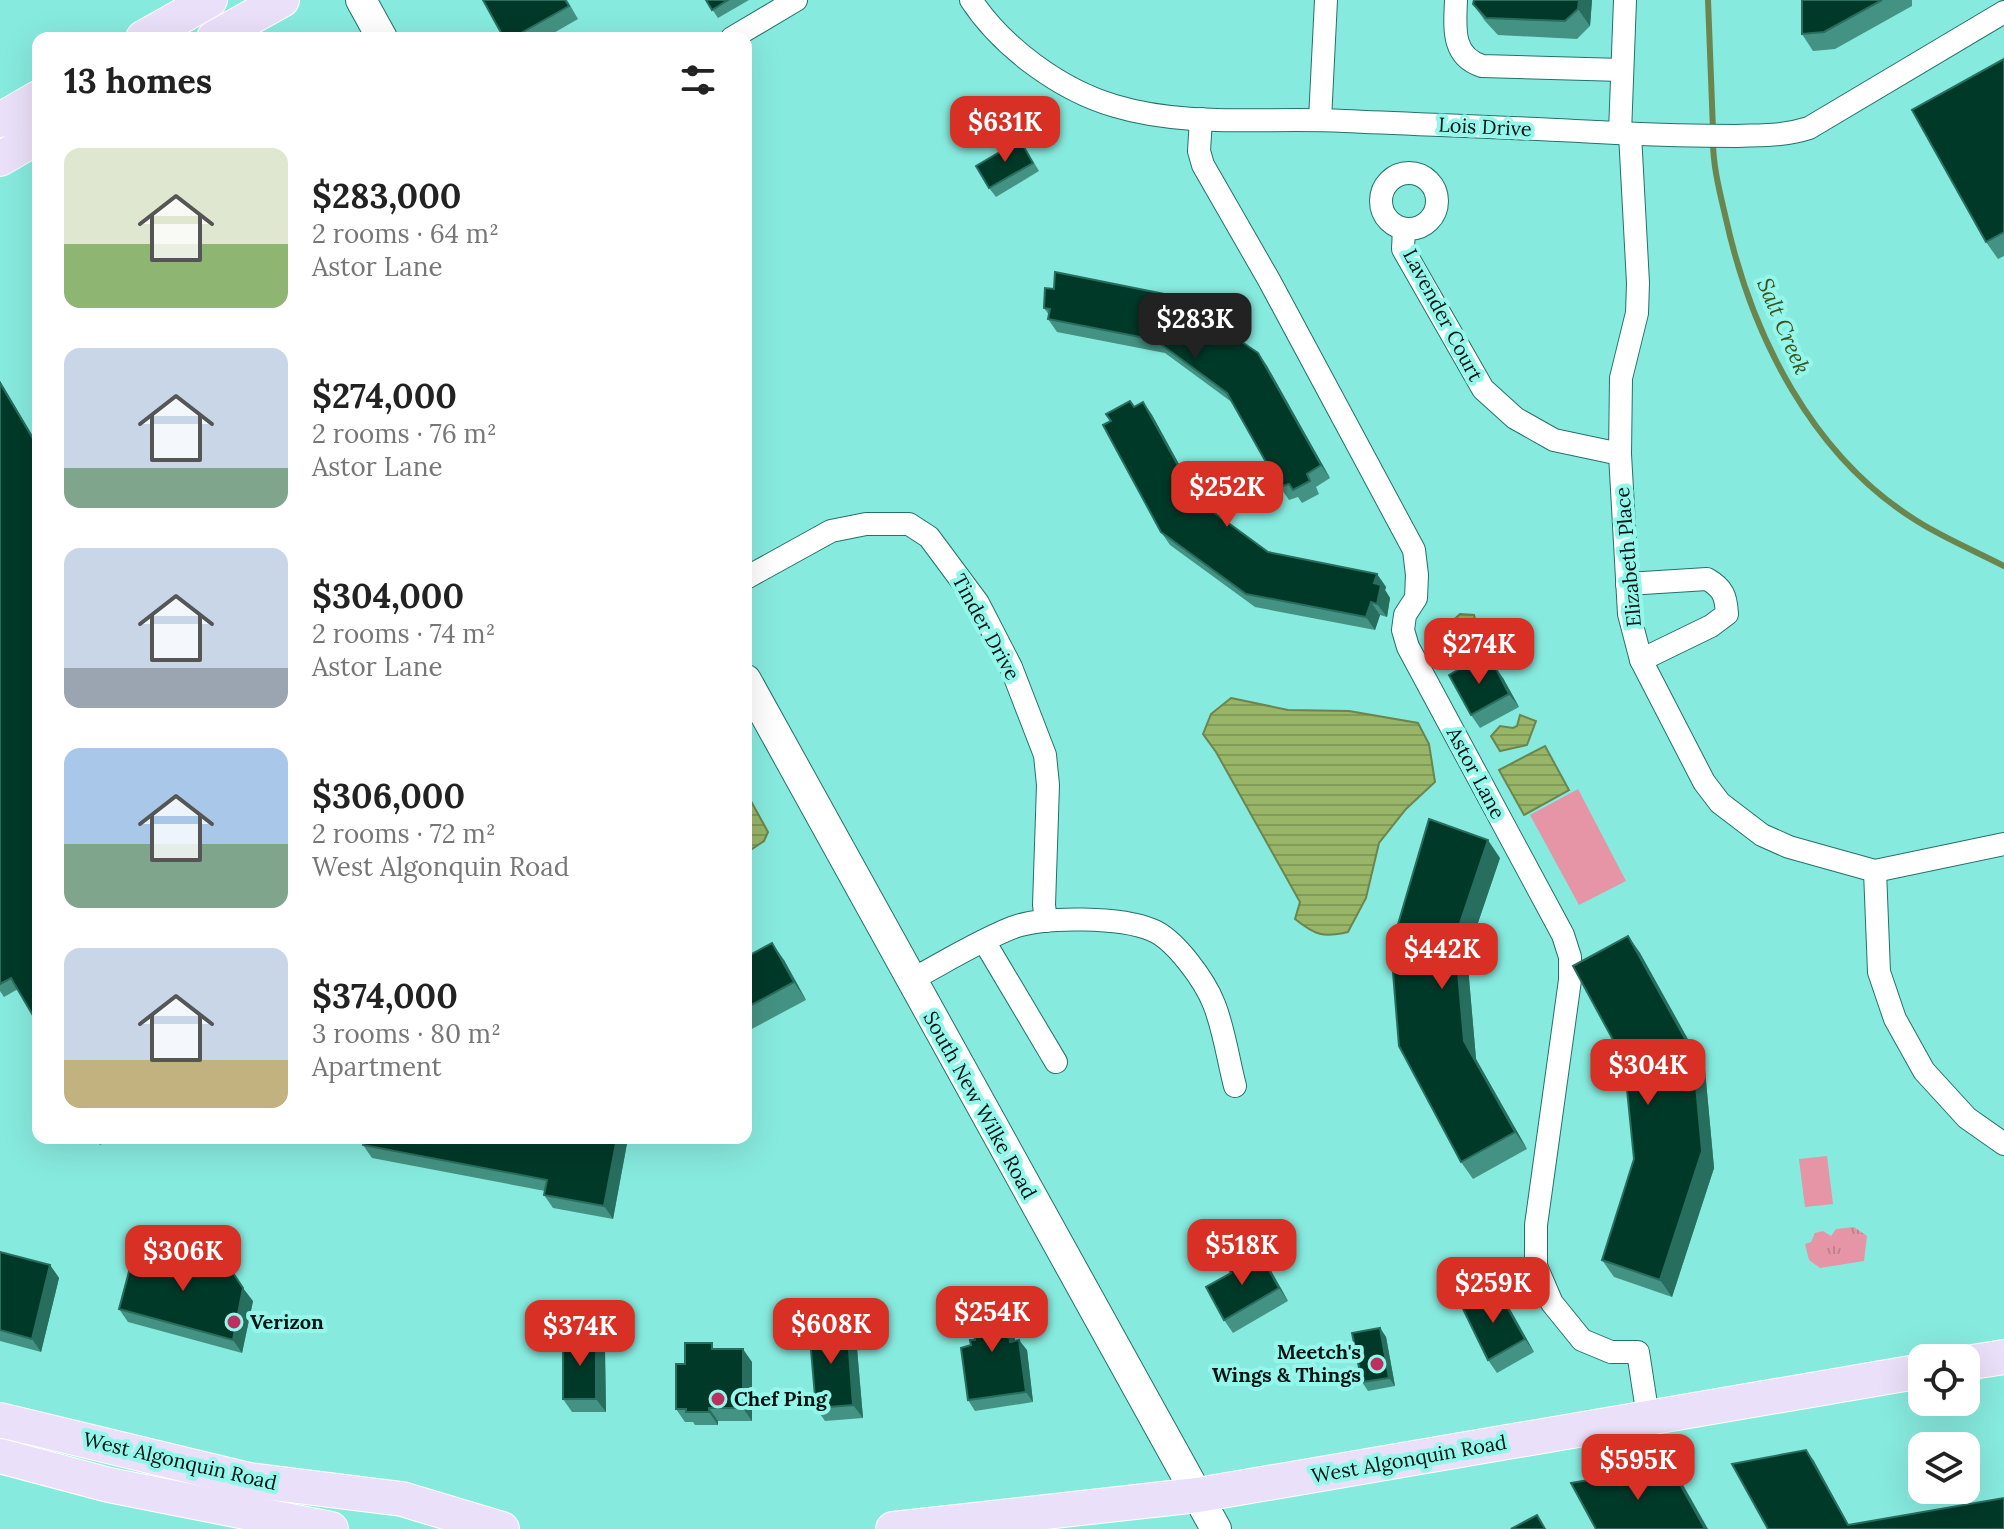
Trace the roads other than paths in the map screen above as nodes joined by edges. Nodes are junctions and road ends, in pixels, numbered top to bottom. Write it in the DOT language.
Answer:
graph roads {
  1 [pos="210,0"];
  2 [pos="282,0"];
  3 [pos="361,0"];
  4 [pos="796,0"];
  5 [pos="971,0"];
  6 [pos="1326,0"];
  7 [pos="1456,0"];
  8 [pos="1625,0"];
  9 [pos="2004,12"];
  10 [pos="154,32"];
  11 [pos="225,32"];
  12 [pos="379,32"];
  13 [pos="742,32"];
  14 [pos="1622,70"];
  15 [pos="32,101"];
  16 [pos="1201,119"];
  17 [pos="0,120"];
  18 [pos="1320,120"];
  19 [pos="1625,133"];
  20 [pos="32,140"];
  21 [pos="0,159"];
  22 [pos="1404,229"];
  23 [pos="1620,454"];
  24 [pos="752,575"];
  25 [pos="1627,584"];
  26 [pos="1641,660"];
  27 [pos="752,691"];
  28 [pos="2004,844"];
  29 [pos="1875,871"];
  30 [pos="1046,921"];
  31 [pos="984,941"];
  32 [pos="911,980"];
  33 [pos="1056,1062"];
  34 [pos="1235,1086"];
  35 [pos="2004,1144"];
  36 [pos="2004,1357"];
  37 [pos="1980,1361"];
  38 [pos="1908,1373"];
  39 [pos="1648,1417"];
  40 [pos="0,1420"];
  41 [pos="0,1456"];
  42 [pos="1198,1495"];
  43 [pos="331,1529"];
  44 [pos="502,1529"];
  45 [pos="893,1529"];
  46 [pos="1216,1529"];
  1 -- 10 [label="main road"];
  2 -- 11 [label="main road"];
  3 -- 12 [label="main road"];
  4 -- 13 [label="street"];
  5 -- 16 [label="street, Lois Drive"];
  6 -- 18 [label="street"];
  7 -- 14 [label="street"];
  8 -- 14 [label="street, Elizabeth Place"];
  9 -- 19 [label="street, Lois Drive"];
  14 -- 19 [label="street, Elizabeth Place"];
  15 -- 17 [label="main road"];
  16 -- 18 [label="street, Lois Drive"];
  16 -- 39 [label="street, Astor Lane"];
  18 -- 19 [label="street, Lois Drive"];
  19 -- 23 [label="street, Elizabeth Place"];
  20 -- 21 [label="main road"];
  22 -- 23 [label="street, Lavender Court"];
  23 -- 25 [label="street, Elizabeth Place"];
  24 -- 30 [label="street, Tinder Drive"];
  25 -- 26 [label="street, Elizabeth Place"];
  25 -- 26 [label="street"];
  26 -- 29 [label="street, Elizabeth Place"];
  27 -- 32 [label="main road, South New Wilke Road"];
  28 -- 29 [label="street, Elizabeth Place"];
  29 -- 35 [label="street"];
  30 -- 31 [label="street"];
  30 -- 34 [label="street"];
  31 -- 32 [label="street"];
  31 -- 33 [label="street"];
  32 -- 42 [label="main road, South New Wilke Road"];
  36 -- 37 [label="main road"];
  38 -- 39 [label="main road, West Algonquin Road"];
  39 -- 42 [label="main road, West Algonquin Road"];
  40 -- 44 [label="main road, West Algonquin Road"];
  41 -- 43 [label="main road, West Algonquin Road"];
  42 -- 45 [label="main road, West Algonquin Road"];
  42 -- 46 [label="main road, South New Wilke Road"];
}
